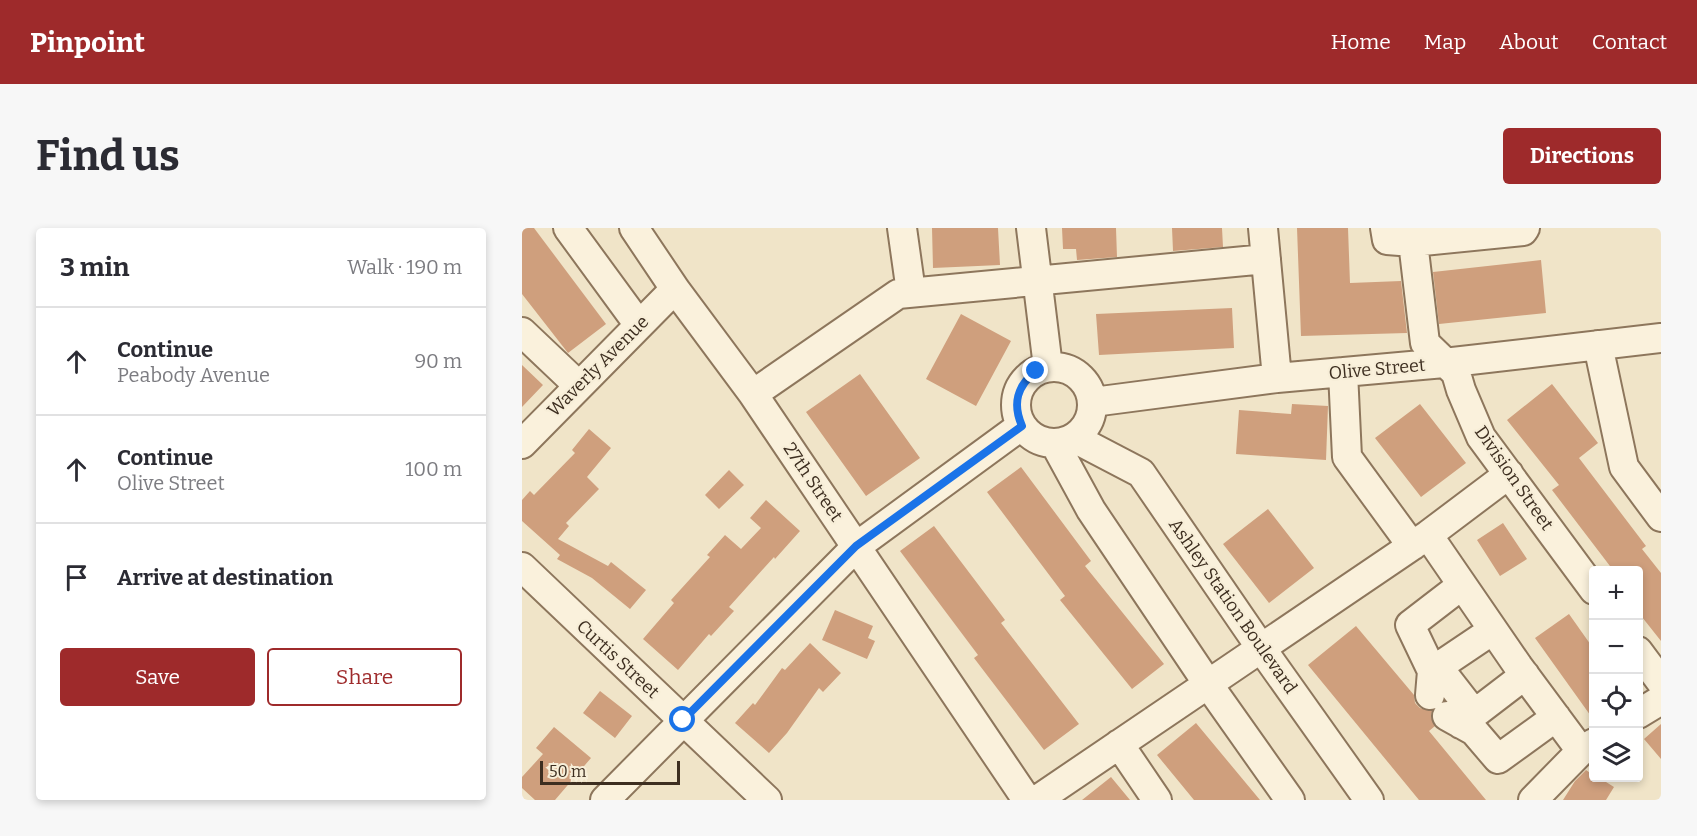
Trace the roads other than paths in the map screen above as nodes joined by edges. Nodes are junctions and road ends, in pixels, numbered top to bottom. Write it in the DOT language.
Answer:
graph roads {
  1 [pos="568,228"];
  2 [pos="634,228"];
  3 [pos="903,228"];
  4 [pos="1031,228"];
  5 [pos="1263,228"];
  6 [pos="1385,228"];
  7 [pos="1525,228"];
  8 [pos="1413,242"];
  9 [pos="1266,259"];
  10 [pos="1038,281"];
  11 [pos="675,289"];
  12 [pos="911,292"];
  13 [pos="639,325"];
  14 [pos="522,332"];
  15 [pos="1661,338"];
  16 [pos="1598,345"];
  17 [pos="1444,363"];
  18 [pos="1048,367"];
  19 [pos="1343,372"];
  20 [pos="1277,378"];
  21 [pos="579,386"];
  22 [pos="753,394"];
  23 [pos="1093,402"];
  24 [pos="1022,426"];
  25 [pos="1065,441"];
  26 [pos="522,444"];
  27 [pos="1509,474"];
  28 [pos="1661,517"];
  29 [pos="1420,540"];
  30 [pos="856,546"];
  31 [pos="522,567"];
  32 [pos="1589,584"];
  33 [pos="1462,585"];
  34 [pos="1493,630"];
  35 [pos="1261,648"];
  36 [pos="1643,658"];
  37 [pos="1524,675"];
  38 [pos="1661,682"];
  39 [pos="1208,684"];
  40 [pos="1661,700"];
  41 [pos="1443,702"];
  42 [pos="1643,711"];
  43 [pos="1556,717"];
  44 [pos="683,720"];
  45 [pos="1119,744"];
  46 [pos="1587,747"];
  47 [pos="605,800"];
  48 [pos="767,800"];
  49 [pos="1027,800"];
  50 [pos="1037,800"];
  51 [pos="1157,800"];
  52 [pos="1290,800"];
  53 [pos="1369,800"];
  54 [pos="1533,800"];
  1 -- 13 [label="street"];
  2 -- 11 [label="street, 27th Street"];
  3 -- 12 [label="street"];
  4 -- 10 [label="street"];
  5 -- 9 [label="street"];
  6 -- 8 [label="street"];
  7 -- 8 [label="street"];
  8 -- 17 [label="street, Division Street"];
  9 -- 10 [label="street"];
  9 -- 20 [label="street"];
  10 -- 12 [label="street"];
  10 -- 18 [label="street"];
  11 -- 13 [label="street, Waverly Avenue"];
  11 -- 22 [label="street, 27th Street"];
  12 -- 22 [label="street"];
  13 -- 21 [label="street, Waverly Avenue"];
  14 -- 21 [label="street"];
  15 -- 16 [label="street, Olive Street"];
  16 -- 17 [label="street, Olive Street"];
  16 -- 28 [label="street"];
  17 -- 19 [label="street, Olive Street"];
  17 -- 27 [label="street, Division Street"];
  18 -- 23 [label="street"];
  18 -- 24 [label="street"];
  19 -- 20 [label="street, Olive Street"];
  19 -- 29 [label="street"];
  20 -- 23 [label="street, Olive Street"];
  21 -- 26 [label="street, Waverly Avenue"];
  22 -- 30 [label="street, 27th Street"];
  23 -- 25 [label="street"];
  24 -- 25 [label="street"];
  24 -- 30 [label="street"];
  25 -- 35 [label="street, Ashley Station Boulevard"];
  25 -- 39 [label="street"];
  27 -- 29 [label="street"];
  27 -- 32 [label="street, Division Street"];
  29 -- 33 [label="street"];
  29 -- 35 [label="street"];
  30 -- 44 [label="street"];
  30 -- 49 [label="street, 27th Street"];
  31 -- 44 [label="street, Curtis Street"];
  33 -- 34 [label="street"];
  33 -- 41 [label="street"];
  34 -- 37 [label="street"];
  34 -- 41 [label="street"];
  35 -- 39 [label="street"];
  35 -- 53 [label="street, Ashley Station Boulevard"];
  36 -- 38 [label="street"];
  37 -- 41 [label="street"];
  37 -- 43 [label="street"];
  39 -- 45 [label="street"];
  39 -- 52 [label="street"];
  40 -- 42 [label="street"];
  41 -- 43 [label="street"];
  43 -- 46 [label="street"];
  44 -- 47 [label="street"];
  44 -- 48 [label="street, Curtis Street"];
  45 -- 50 [label="street"];
  45 -- 51 [label="street"];
  46 -- 54 [label="street"];
}
